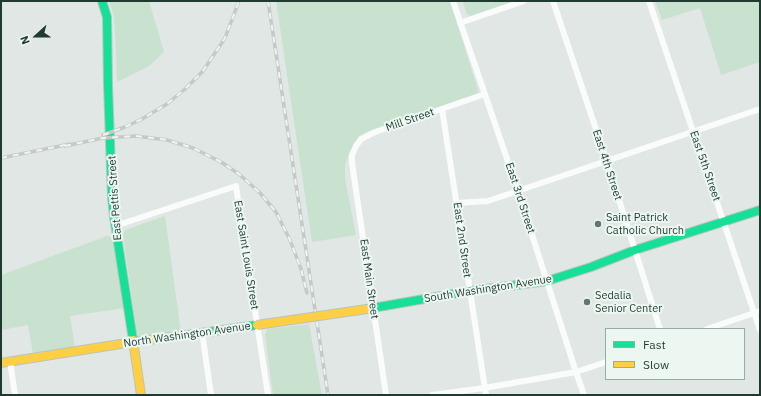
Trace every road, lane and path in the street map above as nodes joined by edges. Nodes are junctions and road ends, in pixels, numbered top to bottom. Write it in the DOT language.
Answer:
graph roads {
  1 [pos="102,1"];
  2 [pos="453,1"];
  3 [pos="524,1"];
  4 [pos="553,1"];
  5 [pos="649,1"];
  6 [pos="460,23"];
  7 [pos="485,94"];
  8 [pos="442,109"];
  9 [pos="760,109"];
  10 [pos="694,132"];
  11 [pos="607,162"];
  12 [pos="352,163"];
  13 [pos="518,190"];
  14 [pos="457,203"];
  15 [pos="760,210"];
  16 [pos="724,222"];
  17 [pos="115,226"];
  18 [pos="635,250"];
  19 [pos="547,281"];
  20 [pos="470,291"];
  21 [pos="370,308"];
  22 [pos="757,312"];
  23 [pos="257,325"];
  24 [pos="660,328"];
  25 [pos="709,328"];
  26 [pos="760,330"];
  27 [pos="202,332"];
  28 [pos="132,342"];
  29 [pos="5,362"];
  30 [pos="605,362"];
  31 [pos="576,372"];
  32 [pos="484,388"];
  33 [pos="15,395"];
  34 [pos="140,395"];
  35 [pos="211,395"];
  36 [pos="268,395"];
  37 [pos="386,395"];
  38 [pos="432,395"];
  39 [pos="486,395"];
  40 [pos="584,395"];
  1 -- 17 [label="street, East Pettis Street"];
  2 -- 6 [label="street, East 3rd Street"];
  3 -- 6 [label="street"];
  4 -- 11 [label="street, East 4th Street"];
  5 -- 10 [label="street, East 5th Street"];
  6 -- 7 [label="street, East 3rd Street"];
  7 -- 8 [label="street, Mill Street"];
  7 -- 13 [label="street, East 3rd Street"];
  8 -- 12 [label="street, Mill Street"];
  8 -- 14 [label="street, East 2nd Street"];
  9 -- 10 [label="street"];
  10 -- 11 [label="street"];
  10 -- 16 [label="street, East 5th Street"];
  11 -- 13 [label="street"];
  11 -- 18 [label="street, East 4th Street"];
  12 -- 21 [label="street, East Main Street"];
  13 -- 14 [label="street"];
  13 -- 19 [label="street, East 3rd Street"];
  14 -- 20 [label="street, East 2nd Street"];
  15 -- 16 [label="street, South Washington Avenue"];
  16 -- 18 [label="street, South Washington Avenue"];
  16 -- 22 [label="street, East 5th Street"];
  17 -- 23 [label="street, East Saint Louis Street"];
  17 -- 28 [label="street, East Pettis Street"];
  18 -- 19 [label="street, South Washington Avenue"];
  18 -- 24 [label="street, East 4th Street"];
  19 -- 20 [label="street, South Washington Avenue"];
  19 -- 31 [label="street, East 3rd Street"];
  20 -- 21 [label="street, South Washington Avenue"];
  20 -- 32 [label="street, East 2nd Street"];
  21 -- 23 [label="street, North Washington Avenue, bridge"];
  21 -- 37 [label="street, East Main Street"];
  22 -- 25 [label="street"];
  22 -- 26 [label="street, East 5th Street"];
  23 -- 27 [label="street, North Washington Avenue"];
  23 -- 36 [label="street, East Saint Louis Street"];
  27 -- 28 [label="street, North Washington Avenue"];
  27 -- 35 [label="street"];
  28 -- 29 [label="street, North Washington Avenue"];
  28 -- 34 [label="street, East Pettis Street"];
  29 -- 33 [label="street"];
  30 -- 31 [label="street"];
  31 -- 32 [label="street"];
  31 -- 40 [label="street, East 3rd Street"];
  32 -- 38 [label="street"];
  32 -- 39 [label="street, East 2nd Street"];
}
